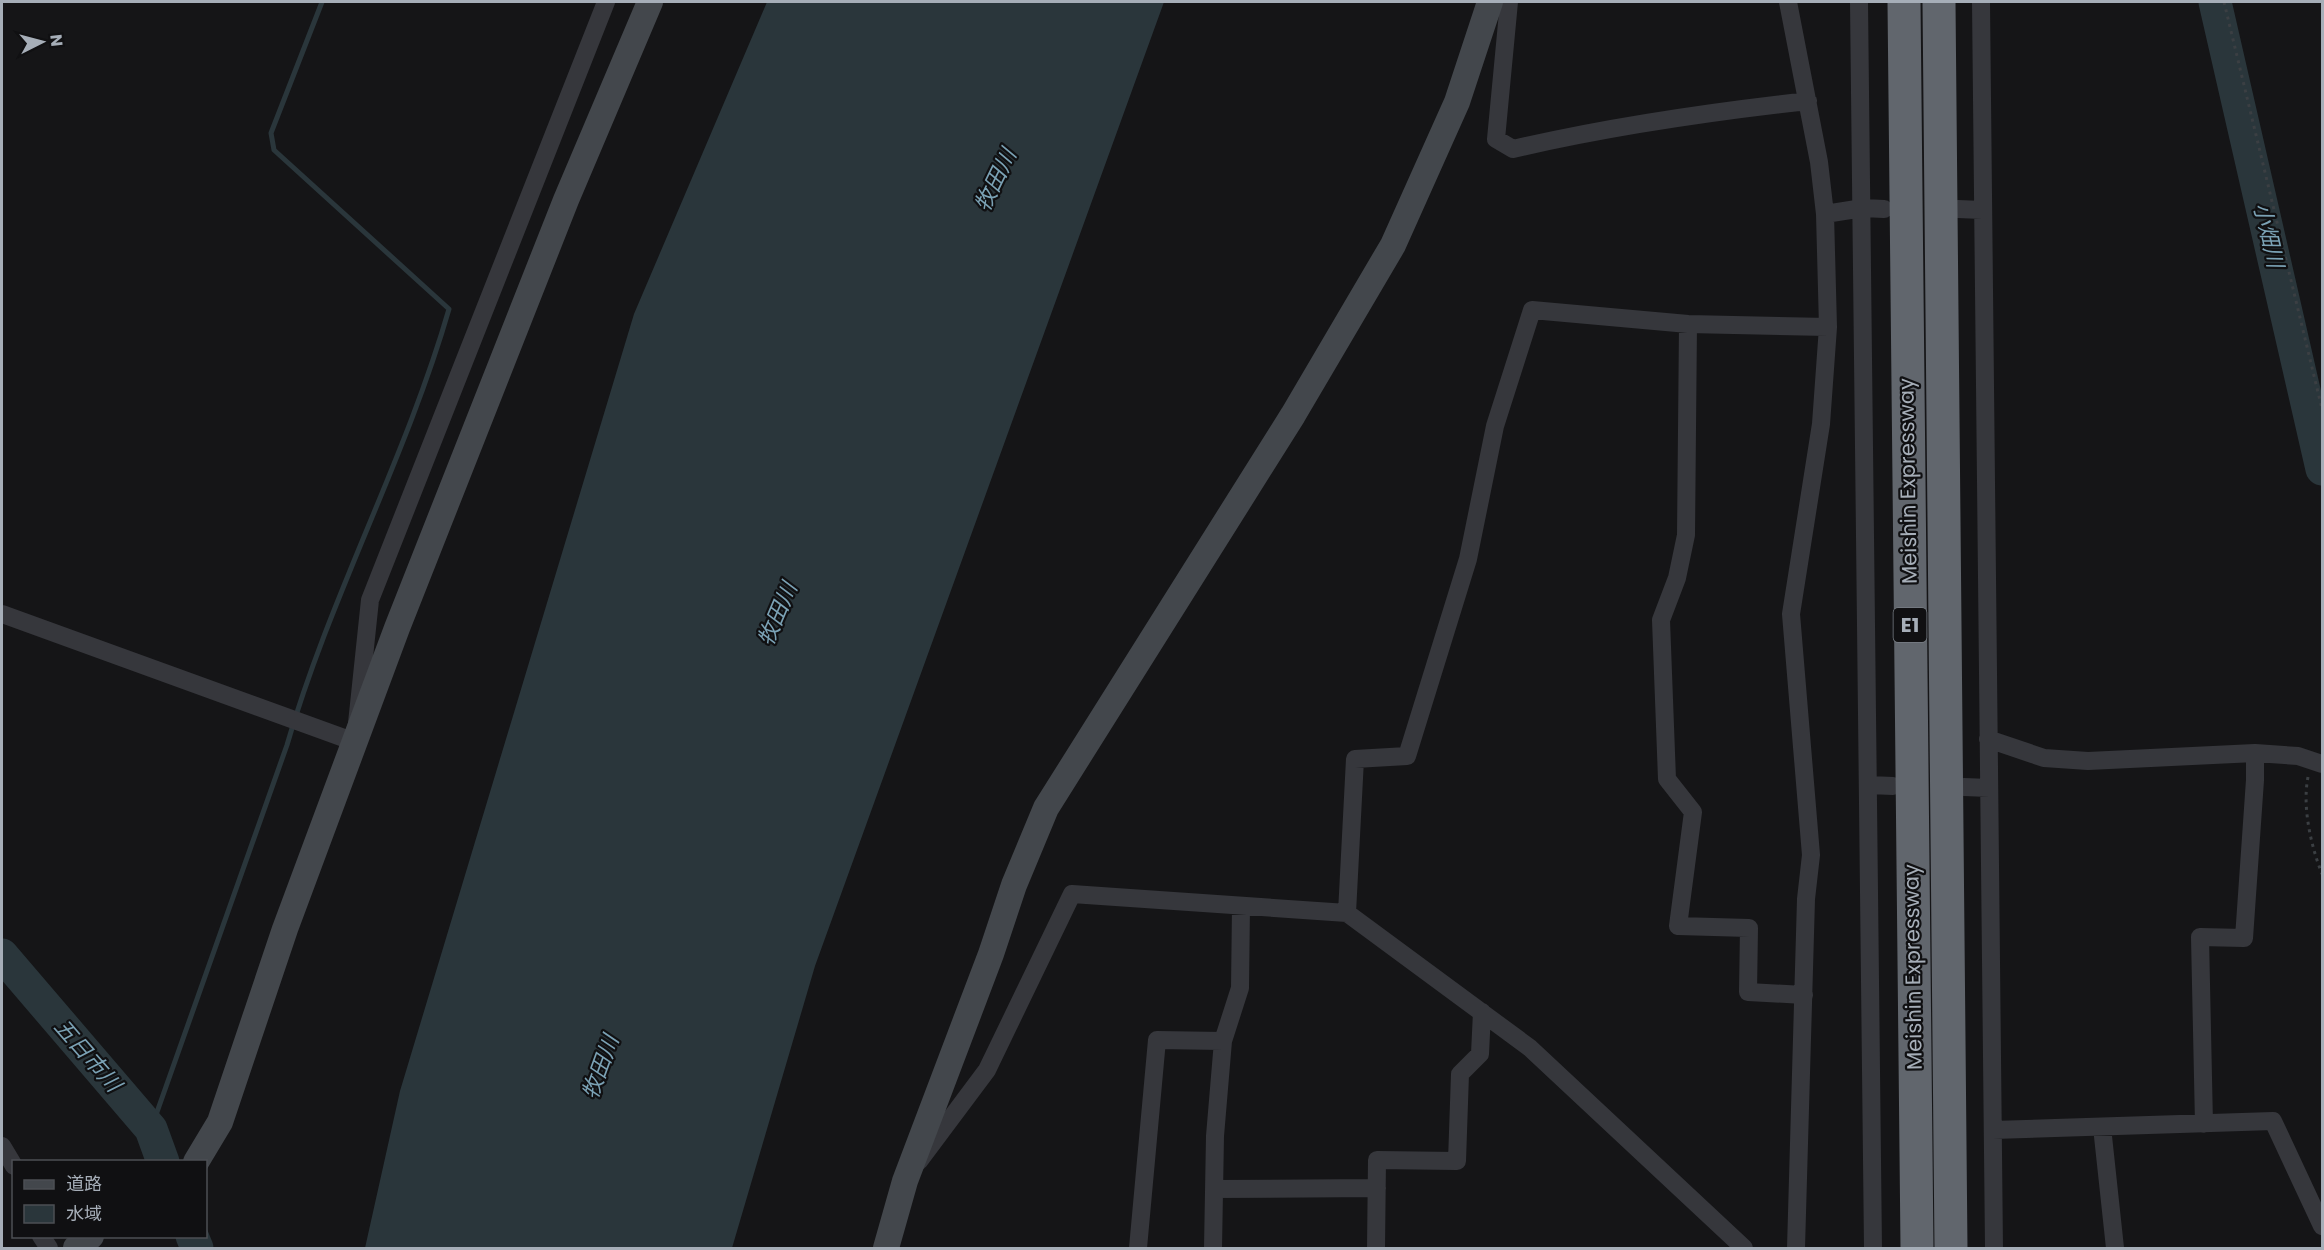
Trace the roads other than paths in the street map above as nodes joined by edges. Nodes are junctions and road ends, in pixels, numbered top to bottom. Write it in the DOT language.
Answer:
graph roads {
  1 [pos="606,2"];
  2 [pos="650,2"];
  3 [pos="1490,2"];
  4 [pos="1509,2"];
  5 [pos="1788,2"];
  6 [pos="1859,2"];
  7 [pos="1904,2"];
  8 [pos="1939,2"];
  9 [pos="1981,2"];
  10 [pos="1808,101"];
  11 [pos="1863,208"];
  12 [pos="1884,208"];
  13 [pos="1958,209"];
  14 [pos="1982,210"];
  15 [pos="1824,214"];
  16 [pos="1688,324"];
  17 [pos="1828,327"];
  18 [pos="2,614"];
  19 [pos="1988,739"];
  20 [pos="356,742"];
  21 [pos="2255,753"];
  22 [pos="2319,763"];
  23 [pos="1869,785"];
  24 [pos="1893,786"];
  25 [pos="1964,787"];
  26 [pos="1989,788"];
  27 [pos="1241,906"];
  28 [pos="1347,913"];
  29 [pos="1804,995"];
  30 [pos="1482,1012"];
  31 [pos="1223,1041"];
  32 [pos="2204,1124"];
  33 [pos="2102,1127"];
  34 [pos="1993,1130"];
  35 [pos="2,1146"];
  36 [pos="197,1160"];
  37 [pos="12,1163"];
  38 [pos="904,1181"];
  39 [pos="1377,1188"];
  40 [pos="1214,1189"];
  41 [pos="2322,1226"];
  42 [pos="89,1238"];
  43 [pos="76,1248"];
  44 [pos="886,1248"];
  45 [pos="1138,1248"];
  46 [pos="1213,1248"];
  47 [pos="1376,1248"];
  48 [pos="1744,1248"];
  49 [pos="1796,1248"];
  50 [pos="1874,1248"];
  51 [pos="1917,1248"];
  52 [pos="1951,1248"];
  53 [pos="1994,1248"];
  54 [pos="2115,1248"];
  1 -- 20 [label="street"];
  2 -- 20 [label="street"];
  3 -- 38 [label="street"];
  4 -- 10 [label="street"];
  5 -- 10 [label="street"];
  6 -- 11 [label="street"];
  7 -- 51 [label="highway, Meishin Expressway / E1"];
  8 -- 52 [label="highway, Meishin Expressway / E1"];
  9 -- 14 [label="street"];
  10 -- 15 [label="street"];
  11 -- 12 [label="street"];
  11 -- 15 [label="street"];
  11 -- 23 [label="street"];
  13 -- 14 [label="street"];
  14 -- 19 [label="street"];
  15 -- 17 [label="street"];
  16 -- 17 [label="street"];
  16 -- 28 [label="street"];
  16 -- 29 [label="street"];
  17 -- 29 [label="street"];
  18 -- 20 [label="street"];
  19 -- 21 [label="street"];
  19 -- 26 [label="street"];
  20 -- 36 [label="street"];
  21 -- 22 [label="street"];
  21 -- 32 [label="street"];
  23 -- 24 [label="street"];
  23 -- 50 [label="street"];
  25 -- 26 [label="street"];
  26 -- 34 [label="street"];
  27 -- 28 [label="street"];
  27 -- 31 [label="street"];
  27 -- 38 [label="street"];
  28 -- 30 [label="street"];
  29 -- 49 [label="street"];
  30 -- 39 [label="street"];
  30 -- 48 [label="street"];
  31 -- 40 [label="street"];
  31 -- 45 [label="street"];
  32 -- 33 [label="street"];
  32 -- 41 [label="street"];
  33 -- 34 [label="street"];
  33 -- 54 [label="street"];
  34 -- 53 [label="street"];
  35 -- 37 [label="street"];
  38 -- 44 [label="street"];
  39 -- 40 [label="street"];
  39 -- 47 [label="street"];
  40 -- 46 [label="street"];
  42 -- 43 [label="street"];
}
